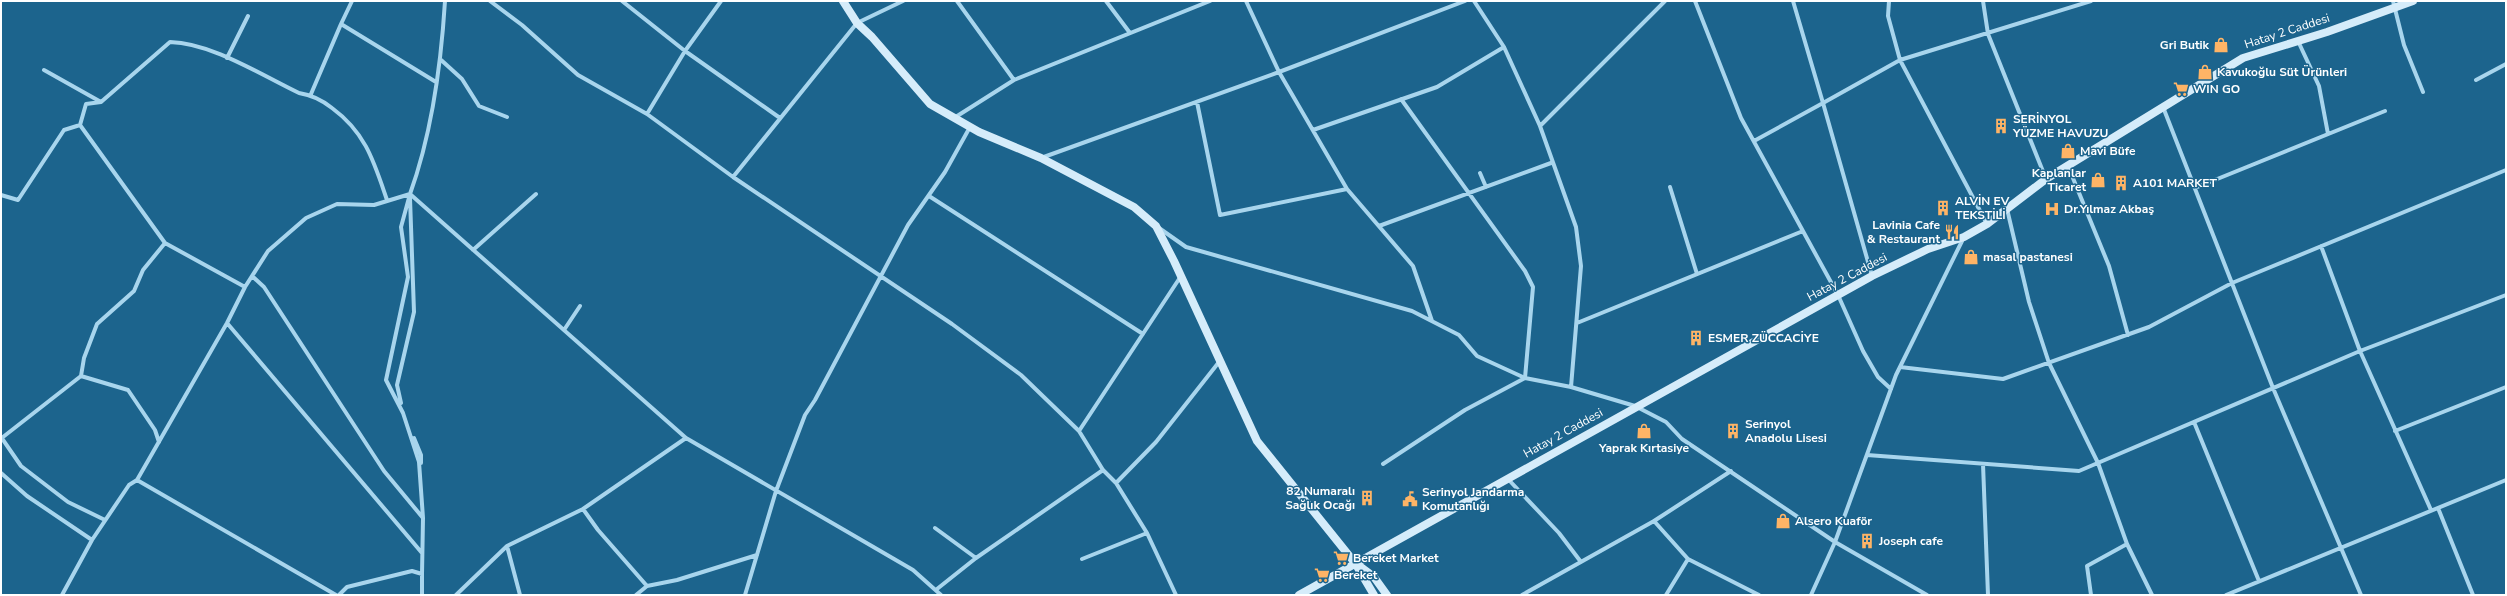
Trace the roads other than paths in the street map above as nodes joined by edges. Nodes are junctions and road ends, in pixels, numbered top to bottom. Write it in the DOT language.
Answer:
graph roads {
  1 [pos="352,1"];
  2 [pos="445,1"];
  3 [pos="490,1"];
  4 [pos="622,1"];
  5 [pos="722,1"];
  6 [pos="843,1"];
  7 [pos="903,1"];
  8 [pos="957,1"];
  9 [pos="1106,1"];
  10 [pos="1210,1"];
  11 [pos="1246,1"];
  12 [pos="1464,1"];
  13 [pos="1474,1"];
  14 [pos="1665,1"];
  15 [pos="1690,1"];
  16 [pos="1793,1"];
  17 [pos="1889,1"];
  18 [pos="1983,1"];
  19 [pos="2091,1"];
  20 [pos="2413,1"];
  21 [pos="1695,2"];
  22 [pos="2394,4"];
  23 [pos="248,16"];
  24 [pos="857,23"];
  25 [pos="340,24"];
  26 [pos="1130,33"];
  27 [pos="1988,34"];
  28 [pos="2298,41"];
  29 [pos="1504,47"];
  30 [pos="685,51"];
  31 [pos="227,58"];
  32 [pos="440,59"];
  33 [pos="1900,60"];
  34 [pos="2506,64"];
  35 [pos="44,70"];
  36 [pos="1279,72"];
  37 [pos="1014,80"];
  38 [pos="2476,80"];
  39 [pos="436,82"];
  40 [pos="2423,92"];
  41 [pos="311,94"];
  42 [pos="1401,99"];
  43 [pos="101,102"];
  44 [pos="1197,102"];
  45 [pos="1823,102"];
  46 [pos="2163,107"];
  47 [pos="2385,112"];
  48 [pos="647,114"];
  49 [pos="507,117"];
  50 [pos="780,118"];
  51 [pos="954,118"];
  52 [pos="80,125"];
  53 [pos="1540,126"];
  54 [pos="970,127"];
  55 [pos="1312,130"];
  56 [pos="2328,134"];
  57 [pos="1754,141"];
  58 [pos="1040,158"];
  59 [pos="1551,163"];
  60 [pos="2068,166"];
  61 [pos="2506,170"];
  62 [pos="1480,173"];
  63 [pos="733,177"];
  64 [pos="2046,179"];
  65 [pos="1486,187"];
  66 [pos="1670,187"];
  67 [pos="2195,188"];
  68 [pos="1347,189"];
  69 [pos="410,194"];
  70 [pos="536,194"];
  71 [pos="1468,194"];
  72 [pos="1,195"];
  73 [pos="929,196"];
  74 [pos="387,200"];
  75 [pos="2007,209"];
  76 [pos="1987,224"];
  77 [pos="1156,226"];
  78 [pos="1379,226"];
  79 [pos="1803,231"];
  80 [pos="1964,237"];
  81 [pos="165,242"];
  82 [pos="2321,246"];
  83 [pos="473,250"];
  84 [pos="1697,274"];
  85 [pos="252,276"];
  86 [pos="1181,276"];
  87 [pos="1872,276"];
  88 [pos="881,277"];
  89 [pos="2232,283"];
  90 [pos="245,287"];
  91 [pos="1838,294"];
  92 [pos="2506,295"];
  93 [pos="580,306"];
  94 [pos="1432,321"];
  95 [pos="227,323"];
  96 [pos="1577,323"];
  97 [pos="564,330"];
  98 [pos="1143,334"];
  99 [pos="2128,335"];
  100 [pos="2360,351"];
  101 [pos="1219,362"];
  102 [pos="2049,363"];
  103 [pos="1900,367"];
  104 [pos="81,376"];
  105 [pos="1525,378"];
  106 [pos="1571,387"];
  107 [pos="2506,387"];
  108 [pos="2272,388"];
  109 [pos="1891,389"];
  110 [pos="1635,406"];
  111 [pos="2194,422"];
  112 [pos="2395,431"];
  113 [pos="1079,432"];
  114 [pos="2,437"];
  115 [pos="686,438"];
  116 [pos="159,442"];
  117 [pos="1867,455"];
  118 [pos="2098,463"];
  119 [pos="1383,464"];
  120 [pos="1983,464"];
  121 [pos="1103,470"];
  122 [pos="1731,472"];
  123 [pos="1,473"];
  124 [pos="1507,478"];
  125 [pos="137,480"];
  126 [pos="2506,480"];
  127 [pos="1116,483"];
  128 [pos="776,491"];
  129 [pos="583,508"];
  130 [pos="2438,508"];
  131 [pos="2431,510"];
  132 [pos="423,518"];
  133 [pos="105,520"];
  134 [pos="1654,521"];
  135 [pos="935,528"];
  136 [pos="1147,533"];
  137 [pos="92,540"];
  138 [pos="1835,542"];
  139 [pos="2127,544"];
  140 [pos="507,546"];
  141 [pos="2340,547"];
  142 [pos="422,554"];
  143 [pos="757,555"];
  144 [pos="976,558"];
  145 [pos="1082,559"];
  146 [pos="1688,559"];
  147 [pos="1581,562"];
  148 [pos="1355,563"];
  149 [pos="422,574"];
  150 [pos="2259,581"];
  151 [pos="647,586"];
  152 [pos="937,589"];
  153 [pos="1925,594"];
  154 [pos="62,595"];
  155 [pos="338,595"];
  156 [pos="422,595"];
  157 [pos="456,595"];
  158 [pos="520,595"];
  159 [pos="636,595"];
  160 [pos="745,595"];
  161 [pos="941,595"];
  162 [pos="1176,595"];
  163 [pos="1299,595"];
  164 [pos="1374,595"];
  165 [pos="1387,595"];
  166 [pos="1522,595"];
  167 [pos="1666,595"];
  168 [pos="1758,595"];
  169 [pos="1811,595"];
  170 [pos="1988,595"];
  171 [pos="2091,595"];
  172 [pos="2152,595"];
  173 [pos="2226,595"];
  174 [pos="2361,595"];
  175 [pos="2473,595"];
  1 -- 25 [label="street"];
  2 -- 32 [label="street"];
  3 -- 48 [label="street"];
  4 -- 30 [label="street"];
  5 -- 30 [label="street"];
  6 -- 24 [label="street"];
  7 -- 24 [label="street"];
  8 -- 37 [label="street"];
  9 -- 26 [label="street"];
  10 -- 26 [label="street"];
  11 -- 36 [label="street"];
  12 -- 36 [label="street"];
  13 -- 29 [label="street"];
  14 -- 53 [label="street"];
  15 -- 21 [label="street"];
  16 -- 45 [label="street"];
  17 -- 33 [label="street"];
  18 -- 27 [label="street"];
  19 -- 27 [label="street"];
  20 -- 22 [label="street, Hatay 2 Caddesi"];
  21 -- 57 [label="street"];
  22 -- 28 [label="street, Hatay 2 Caddesi"];
  22 -- 40 [label="street"];
  23 -- 31 [label="street"];
  24 -- 50 [label="street"];
  24 -- 51 [label="street"];
  25 -- 39 [label="street"];
  25 -- 41 [label="street"];
  26 -- 37 [label="street"];
  27 -- 33 [label="street"];
  27 -- 64 [label="street"];
  28 -- 46 [label="street, Hatay 2 Caddesi"];
  28 -- 56 [label="street"];
  29 -- 42 [label="street"];
  29 -- 53 [label="street"];
  30 -- 48 [label="street"];
  30 -- 50 [label="street"];
  31 -- 41 [label="street"];
  31 -- 43 [label="street"];
  32 -- 39 [label="street"];
  32 -- 49 [label="street"];
  33 -- 45 [label="street"];
  33 -- 76 [label="street"];
  34 -- 38 [label="street"];
  35 -- 43 [label="street"];
  36 -- 44 [label="street"];
  36 -- 55 [label="street"];
  37 -- 51 [label="street"];
  39 -- 69 [label="street"];
  41 -- 74 [label="street"];
  42 -- 55 [label="street"];
  42 -- 71 [label="street"];
  43 -- 52 [label="street"];
  44 -- 58 [label="street"];
  44 -- 68 [label="street"];
  45 -- 57 [label="street"];
  45 -- 87 [label="street"];
  46 -- 60 [label="street, Hatay 2 Caddesi"];
  46 -- 67 [label="street"];
  47 -- 56 [label="street"];
  48 -- 63 [label="street"];
  50 -- 63 [label="street"];
  51 -- 54 [label="street"];
  52 -- 72 [label="street"];
  52 -- 81 [label="street"];
  53 -- 59 [label="street"];
  54 -- 58 [label="street"];
  54 -- 73 [label="street"];
  55 -- 68 [label="street"];
  56 -- 67 [label="street"];
  57 -- 79 [label="street"];
  58 -- 77 [label="street"];
  59 -- 65 [label="street"];
  59 -- 96 [label="street"];
  60 -- 64 [label="street, Hatay 2 Caddesi"];
  60 -- 99 [label="street"];
  61 -- 82 [label="street"];
  62 -- 65 [label="street"];
  63 -- 88 [label="street"];
  64 -- 75 [label="street, Hatay 2 Caddesi"];
  65 -- 71 [label="street"];
  66 -- 84 [label="street"];
  67 -- 89 [label="street"];
  68 -- 78 [label="street"];
  69 -- 74 [label="street"];
  69 -- 83 [label="street"];
  69 -- 132 [label="street"];
  69 -- 132 [label="street"];
  70 -- 83 [label="street"];
  71 -- 78 [label="street"];
  71 -- 105 [label="street"];
  73 -- 88 [label="street"];
  73 -- 98 [label="street"];
  74 -- 85 [label="street"];
  75 -- 76 [label="street, Hatay 2 Caddesi"];
  75 -- 102 [label="street"];
  76 -- 80 [label="street, Hatay 2 Caddesi"];
  77 -- 86 [label="street"];
  77 -- 94 [label="street"];
  78 -- 94 [label="street"];
  79 -- 84 [label="street"];
  79 -- 91 [label="street"];
  80 -- 87 [label="street, Hatay 2 Caddesi"];
  80 -- 103 [label="street"];
  81 -- 90 [label="street"];
  81 -- 104 [label="street"];
  82 -- 89 [label="street"];
  82 -- 100 [label="street"];
  83 -- 97 [label="street"];
  84 -- 96 [label="street"];
  85 -- 90 [label="street"];
  85 -- 132 [label="street"];
  86 -- 98 [label="street"];
  86 -- 101 [label="street"];
  87 -- 91 [label="street, Hatay 2 Caddesi"];
  88 -- 113 [label="street"];
  88 -- 128 [label="street"];
  89 -- 99 [label="street"];
  89 -- 108 [label="street"];
  90 -- 95 [label="street"];
  91 -- 109 [label="street"];
  91 -- 110 [label="street, Hatay 2 Caddesi"];
  92 -- 100 [label="street"];
  93 -- 97 [label="street"];
  94 -- 105 [label="street"];
  95 -- 116 [label="street"];
  95 -- 142 [label="street"];
  96 -- 106 [label="street"];
  97 -- 115 [label="street"];
  98 -- 113 [label="street"];
  99 -- 102 [label="street"];
  100 -- 108 [label="street"];
  100 -- 112 [label="street"];
  101 -- 127 [label="street"];
  101 -- 148 [label="street"];
  102 -- 103 [label="street"];
  102 -- 118 [label="street"];
  103 -- 109 [label="street"];
  104 -- 114 [label="street"];
  104 -- 116 [label="street"];
  105 -- 106 [label="street"];
  105 -- 119 [label="street"];
  106 -- 110 [label="street"];
  107 -- 112 [label="street"];
  108 -- 111 [label="street"];
  108 -- 141 [label="street"];
  109 -- 117 [label="street"];
  110 -- 122 [label="street"];
  110 -- 124 [label="street, Hatay 2 Caddesi"];
  111 -- 118 [label="street"];
  111 -- 150 [label="street"];
  112 -- 131 [label="street"];
  113 -- 121 [label="street"];
  114 -- 133 [label="street"];
  115 -- 128 [label="street"];
  115 -- 129 [label="street"];
  116 -- 125 [label="street"];
  117 -- 120 [label="street"];
  117 -- 138 [label="street"];
  118 -- 120 [label="street"];
  118 -- 139 [label="street"];
  120 -- 170 [label="street"];
  121 -- 127 [label="street"];
  121 -- 144 [label="street"];
  122 -- 134 [label="street"];
  122 -- 138 [label="street"];
  123 -- 137 [label="street"];
  124 -- 147 [label="street"];
  124 -- 148 [label="street, Hatay 2 Caddesi"];
  125 -- 133 [label="street"];
  125 -- 155 [label="street"];
  126 -- 130 [label="street"];
  127 -- 136 [label="street"];
  128 -- 143 [label="street"];
  128 -- 152 [label="street"];
  129 -- 140 [label="street"];
  129 -- 151 [label="street"];
  130 -- 131 [label="street"];
  130 -- 175 [label="street"];
  131 -- 141 [label="street"];
  132 -- 142 [label="street"];
  133 -- 137 [label="street"];
  134 -- 146 [label="street"];
  134 -- 147 [label="street"];
  135 -- 144 [label="street"];
  136 -- 145 [label="street"];
  136 -- 162 [label="street"];
  137 -- 154 [label="street"];
  138 -- 153 [label="street"];
  138 -- 169 [label="street"];
  139 -- 171 [label="street"];
  139 -- 172 [label="street"];
  140 -- 157 [label="street"];
  140 -- 158 [label="street"];
  141 -- 150 [label="street"];
  141 -- 174 [label="street"];
  142 -- 149 [label="street"];
  143 -- 151 [label="street"];
  143 -- 160 [label="street"];
  144 -- 152 [label="street"];
  146 -- 167 [label="street"];
  146 -- 168 [label="street"];
  147 -- 166 [label="street"];
  148 -- 163 [label="street, Hatay 2 Caddesi"];
  148 -- 164 [label="street"];
  148 -- 165 [label="street"];
  149 -- 155 [label="street"];
  149 -- 156 [label="street"];
  150 -- 173 [label="street"];
  151 -- 159 [label="street"];
  152 -- 161 [label="street"];
}
